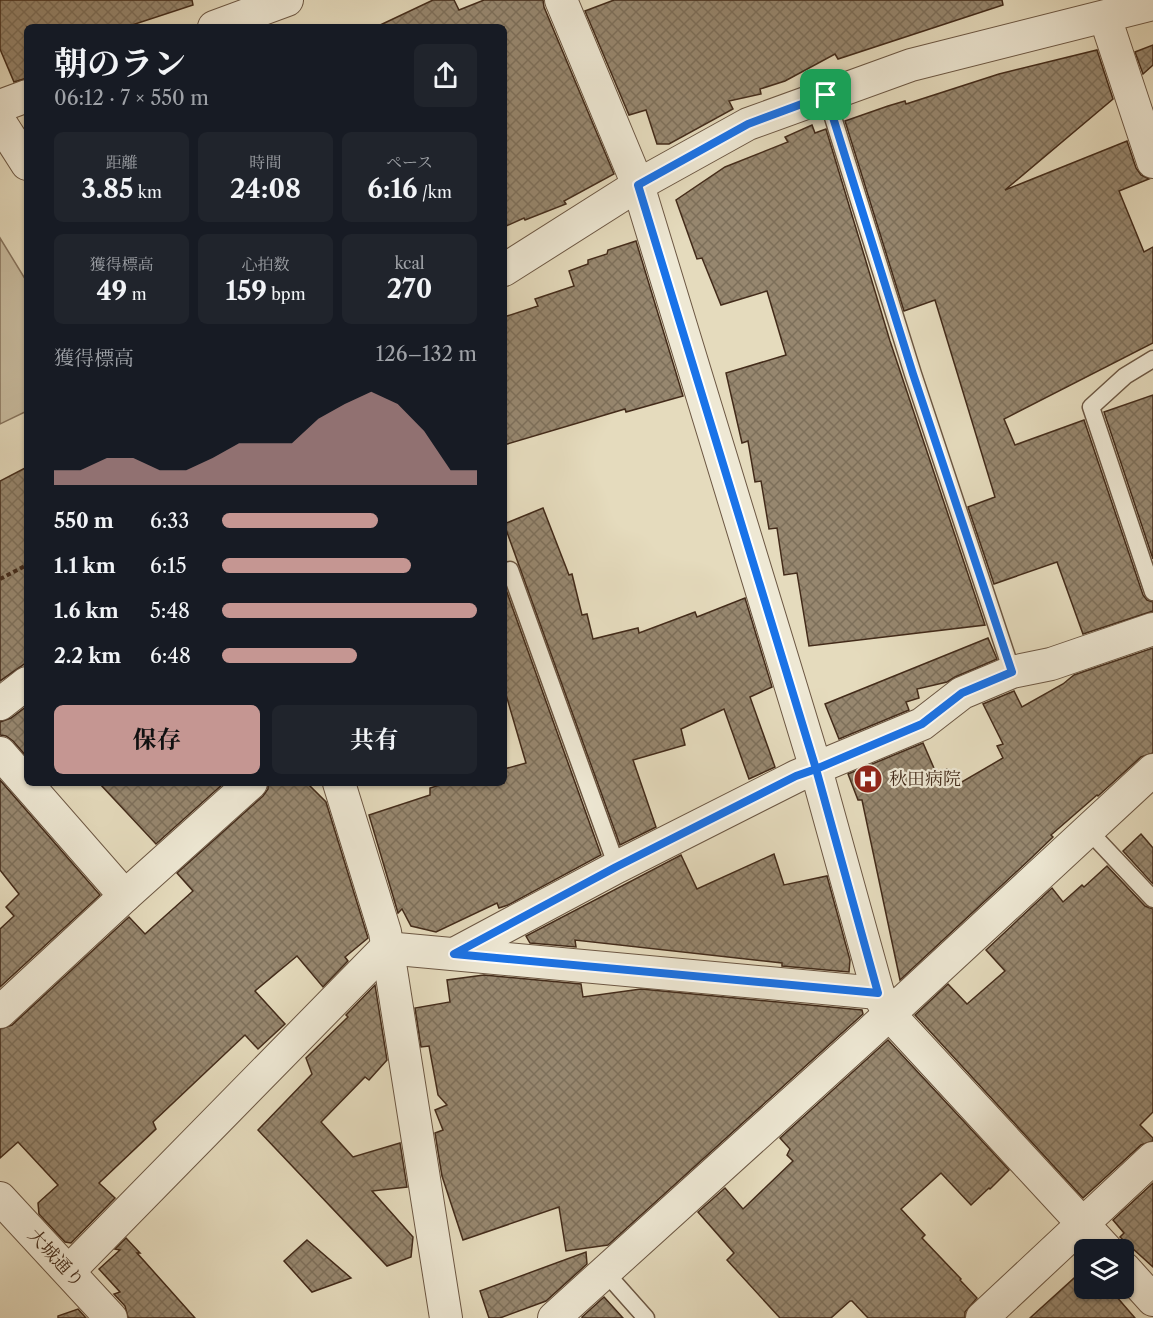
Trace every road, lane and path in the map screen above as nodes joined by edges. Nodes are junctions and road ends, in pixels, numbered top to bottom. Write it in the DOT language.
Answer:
graph roads {
  1 [pos="287,0"];
  2 [pos="561,0"];
  3 [pos="1153,4"];
  4 [pos="256,5"];
  5 [pos="1105,17"];
  6 [pos="220,24"];
  7 [pos="826,95"];
  8 [pos="24,97"];
  9 [pos="0,106"];
  10 [pos="0,122"];
  11 [pos="24,159"];
  12 [pos="1153,162"];
  13 [pos="638,185"];
  14 [pos="507,268"];
  15 [pos="1153,359"];
  16 [pos="24,567"];
  17 [pos="510,570"];
  18 [pos="0,579"];
  19 [pos="1153,592"];
  20 [pos="1153,629"];
  21 [pos="1012,672"];
  22 [pos="24,685"];
  23 [pos="0,704"];
  24 [pos="0,753"];
  25 [pos="816,769"];
  26 [pos="1153,770"];
  27 [pos="24,780"];
  28 [pos="29,786"];
  29 [pos="248,786"];
  30 [pos="340,786"];
  31 [pos="1088,830"];
  32 [pos="616,867"];
  33 [pos="125,896"];
  34 [pos="1153,899"];
  35 [pos="386,948"];
  36 [pos="454,954"];
  37 [pos="884,1004"];
  38 [pos="0,1012"];
  39 [pos="1153,1158"];
  40 [pos="4,1207"];
  41 [pos="1083,1224"];
  42 [pos="1097,1239"];
  43 [pos="69,1271"];
  44 [pos="605,1272"];
  45 [pos="1134,1279"];
  46 [pos="1153,1300"];
  47 [pos="989,1316"];
  48 [pos="111,1318"];
  49 [pos="447,1318"];
  50 [pos="554,1318"];
  51 [pos="646,1318"];
  1 -- 4 [label="street"];
  2 -- 13 [label="street"];
  3 -- 5 [label="street"];
  4 -- 6 [label="street"];
  5 -- 7 [label="street"];
  5 -- 12 [label="street"];
  7 -- 13 [label="street"];
  7 -- 21 [label="lane"];
  8 -- 9 [label="street"];
  10 -- 11 [label="street"];
  13 -- 14 [label="street"];
  13 -- 25 [label="street"];
  15 -- 19 [label="lane"];
  16 -- 18 [label="path"];
  17 -- 32 [label="lane"];
  20 -- 21 [label="street"];
  21 -- 25 [label="street"];
  22 -- 23 [label="street"];
  24 -- 27 [label="street"];
  25 -- 32 [label="street"];
  25 -- 37 [label="street"];
  26 -- 31 [label="street"];
  28 -- 33 [label="street"];
  29 -- 33 [label="street"];
  30 -- 35 [label="street"];
  31 -- 34 [label="lane"];
  31 -- 37 [label="street"];
  32 -- 36 [label="street"];
  33 -- 38 [label="street"];
  35 -- 36 [label="street"];
  35 -- 43 [label="street"];
  35 -- 49 [label="street"];
  36 -- 37 [label="street"];
  37 -- 41 [label="street"];
  37 -- 44 [label="street"];
  39 -- 41 [label="street"];
  40 -- 43 [label="street, 大城通り"];
  41 -- 42 [label="street"];
  41 -- 47 [label="street"];
  43 -- 48 [label="street, 大城通り"];
  44 -- 50 [label="street"];
  44 -- 51 [label="lane"];
  45 -- 46 [label="street"];
}
